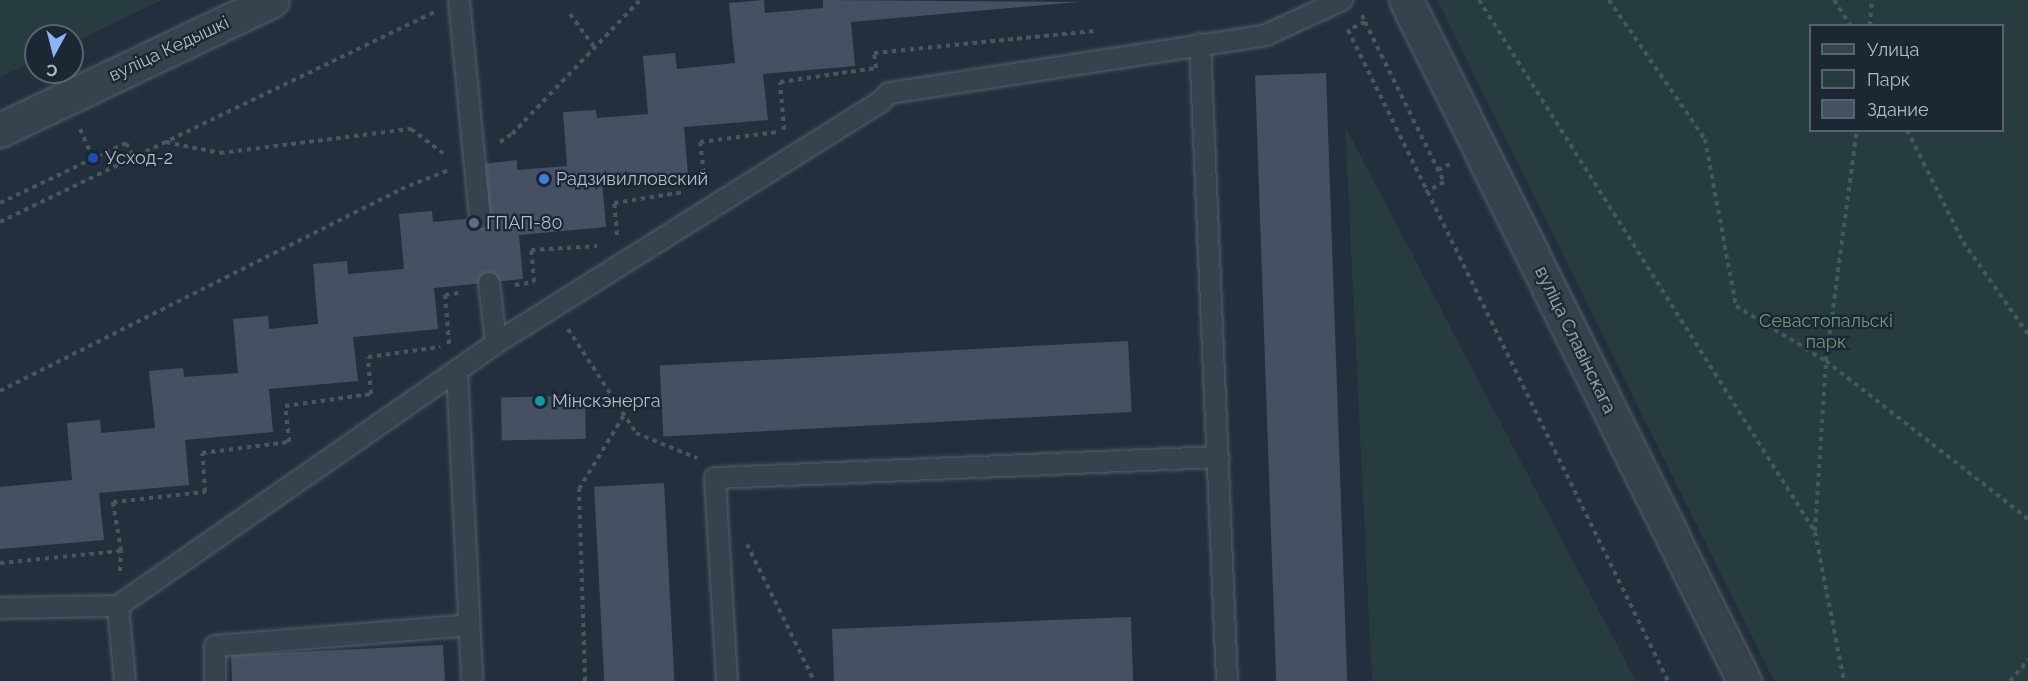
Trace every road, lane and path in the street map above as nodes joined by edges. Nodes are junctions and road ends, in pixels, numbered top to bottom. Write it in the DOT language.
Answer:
graph roads {
  1 [pos="272,0"];
  2 [pos="459,0"];
  3 [pos="640,0"];
  4 [pos="1342,0"];
  5 [pos="1406,0"];
  6 [pos="1479,0"];
  7 [pos="1834,0"];
  8 [pos="1872,0"];
  9 [pos="1609,1"];
  10 [pos="438,10"];
  11 [pos="1361,11"];
  12 [pos="570,14"];
  13 [pos="1365,22"];
  14 [pos="1850,24"];
  15 [pos="1870,24"];
  16 [pos="1200,44"];
  17 [pos="595,48"];
  18 [pos="0,130"];
  19 [pos="1857,132"];
  20 [pos="1908,132"];
  21 [pos="165,142"];
  22 [pos="133,157"];
  23 [pos="467,162"];
  24 [pos="1426,192"];
  25 [pos="0,203"];
  26 [pos="480,218"];
  27 [pos="0,222"];
  28 [pos="534,282"];
  29 [pos="489,283"];
  30 [pos="554,307"];
  31 [pos="2028,334"];
  32 [pos="496,343"];
  33 [pos="1826,361"];
  34 [pos="457,370"];
  35 [pos="0,391"];
  36 [pos="624,415"];
  37 [pos="1219,457"];
  38 [pos="715,478"];
  39 [pos="2028,519"];
  40 [pos="1815,532"];
  41 [pos="746,542"];
  42 [pos="118,606"];
  43 [pos="0,608"];
  44 [pos="469,625"];
  45 [pos="2028,660"];
  46 [pos="2013,680"];
  47 [pos="124,681"];
  48 [pos="215,681"];
  49 [pos="472,681"];
  50 [pos="585,681"];
  51 [pos="727,681"];
  52 [pos="813,681"];
  53 [pos="1227,681"];
  54 [pos="1668,681"];
  55 [pos="1744,681"];
  56 [pos="1844,681"];
  1 -- 18 [label="street, вуліца Кедышкі"];
  2 -- 23 [label="lane"];
  3 -- 17 [label="path"];
  4 -- 16 [label="lane"];
  5 -- 55 [label="street, вуліца Славінскага"];
  6 -- 40 [label="path"];
  7 -- 14 [label="path"];
  8 -- 15 [label="path"];
  9 -- 33 [label="path"];
  10 -- 21 [label="path"];
  11 -- 13 [label="path"];
  12 -- 17 [label="path"];
  13 -- 24 [label="path"];
  13 -- 24 [label="path"];
  16 -- 30 [label="lane"];
  16 -- 37 [label="lane"];
  17 -- 23 [label="path"];
  19 -- 33 [label="path"];
  20 -- 31 [label="path"];
  21 -- 22 [label="path"];
  21 -- 23 [label="path"];
  22 -- 25 [label="path"];
  22 -- 27 [label="path"];
  23 -- 26 [label="lane"];
  23 -- 35 [label="path"];
  24 -- 54 [label="path"];
  28 -- 30 [label="path"];
  29 -- 32 [label="lane"];
  30 -- 32 [label="lane"];
  30 -- 36 [label="path"];
  32 -- 34 [label="lane"];
  33 -- 39 [label="path"];
  33 -- 40 [label="path"];
  34 -- 42 [label="lane"];
  34 -- 44 [label="lane"];
  36 -- 38 [label="path"];
  36 -- 50 [label="path"];
  37 -- 38 [label="lane"];
  37 -- 53 [label="lane"];
  38 -- 51 [label="lane"];
  40 -- 56 [label="path"];
  41 -- 52 [label="path"];
  42 -- 43 [label="lane"];
  42 -- 47 [label="lane"];
  44 -- 48 [label="lane"];
  44 -- 49 [label="lane"];
  45 -- 46 [label="path"];
}
